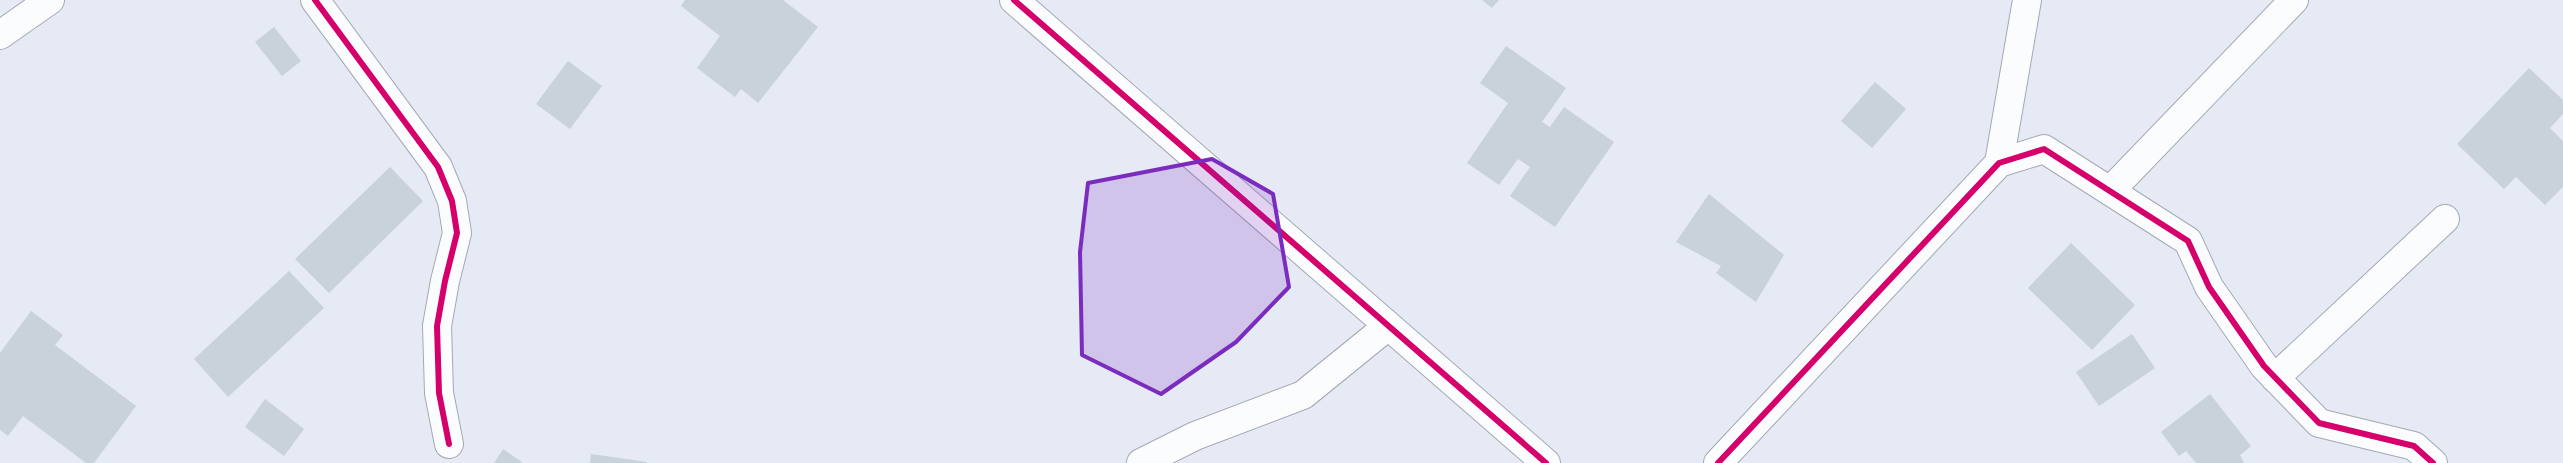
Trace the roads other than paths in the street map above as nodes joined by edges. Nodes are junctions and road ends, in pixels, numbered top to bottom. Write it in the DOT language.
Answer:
graph roads {
  1 [pos="50,0"];
  2 [pos="315,0"];
  3 [pos="1014,0"];
  4 [pos="2027,0"];
  5 [pos="2294,0"];
  6 [pos="0,35"];
  7 [pos="1999,163"];
  8 [pos="2110,191"];
  9 [pos="2445,219"];
  10 [pos="1388,326"];
  11 [pos="2275,378"];
  12 [pos="449,444"];
  13 [pos="1141,463"];
  14 [pos="1546,463"];
  15 [pos="1718,463"];
  16 [pos="2433,463"];
  1 -- 6 [label="street"];
  2 -- 12 [label="street"];
  3 -- 10 [label="street"];
  4 -- 7 [label="street"];
  5 -- 8 [label="street"];
  7 -- 8 [label="street"];
  7 -- 15 [label="street"];
  8 -- 11 [label="street"];
  9 -- 11 [label="street"];
  10 -- 13 [label="street"];
  10 -- 14 [label="street"];
  11 -- 16 [label="street"];
}
